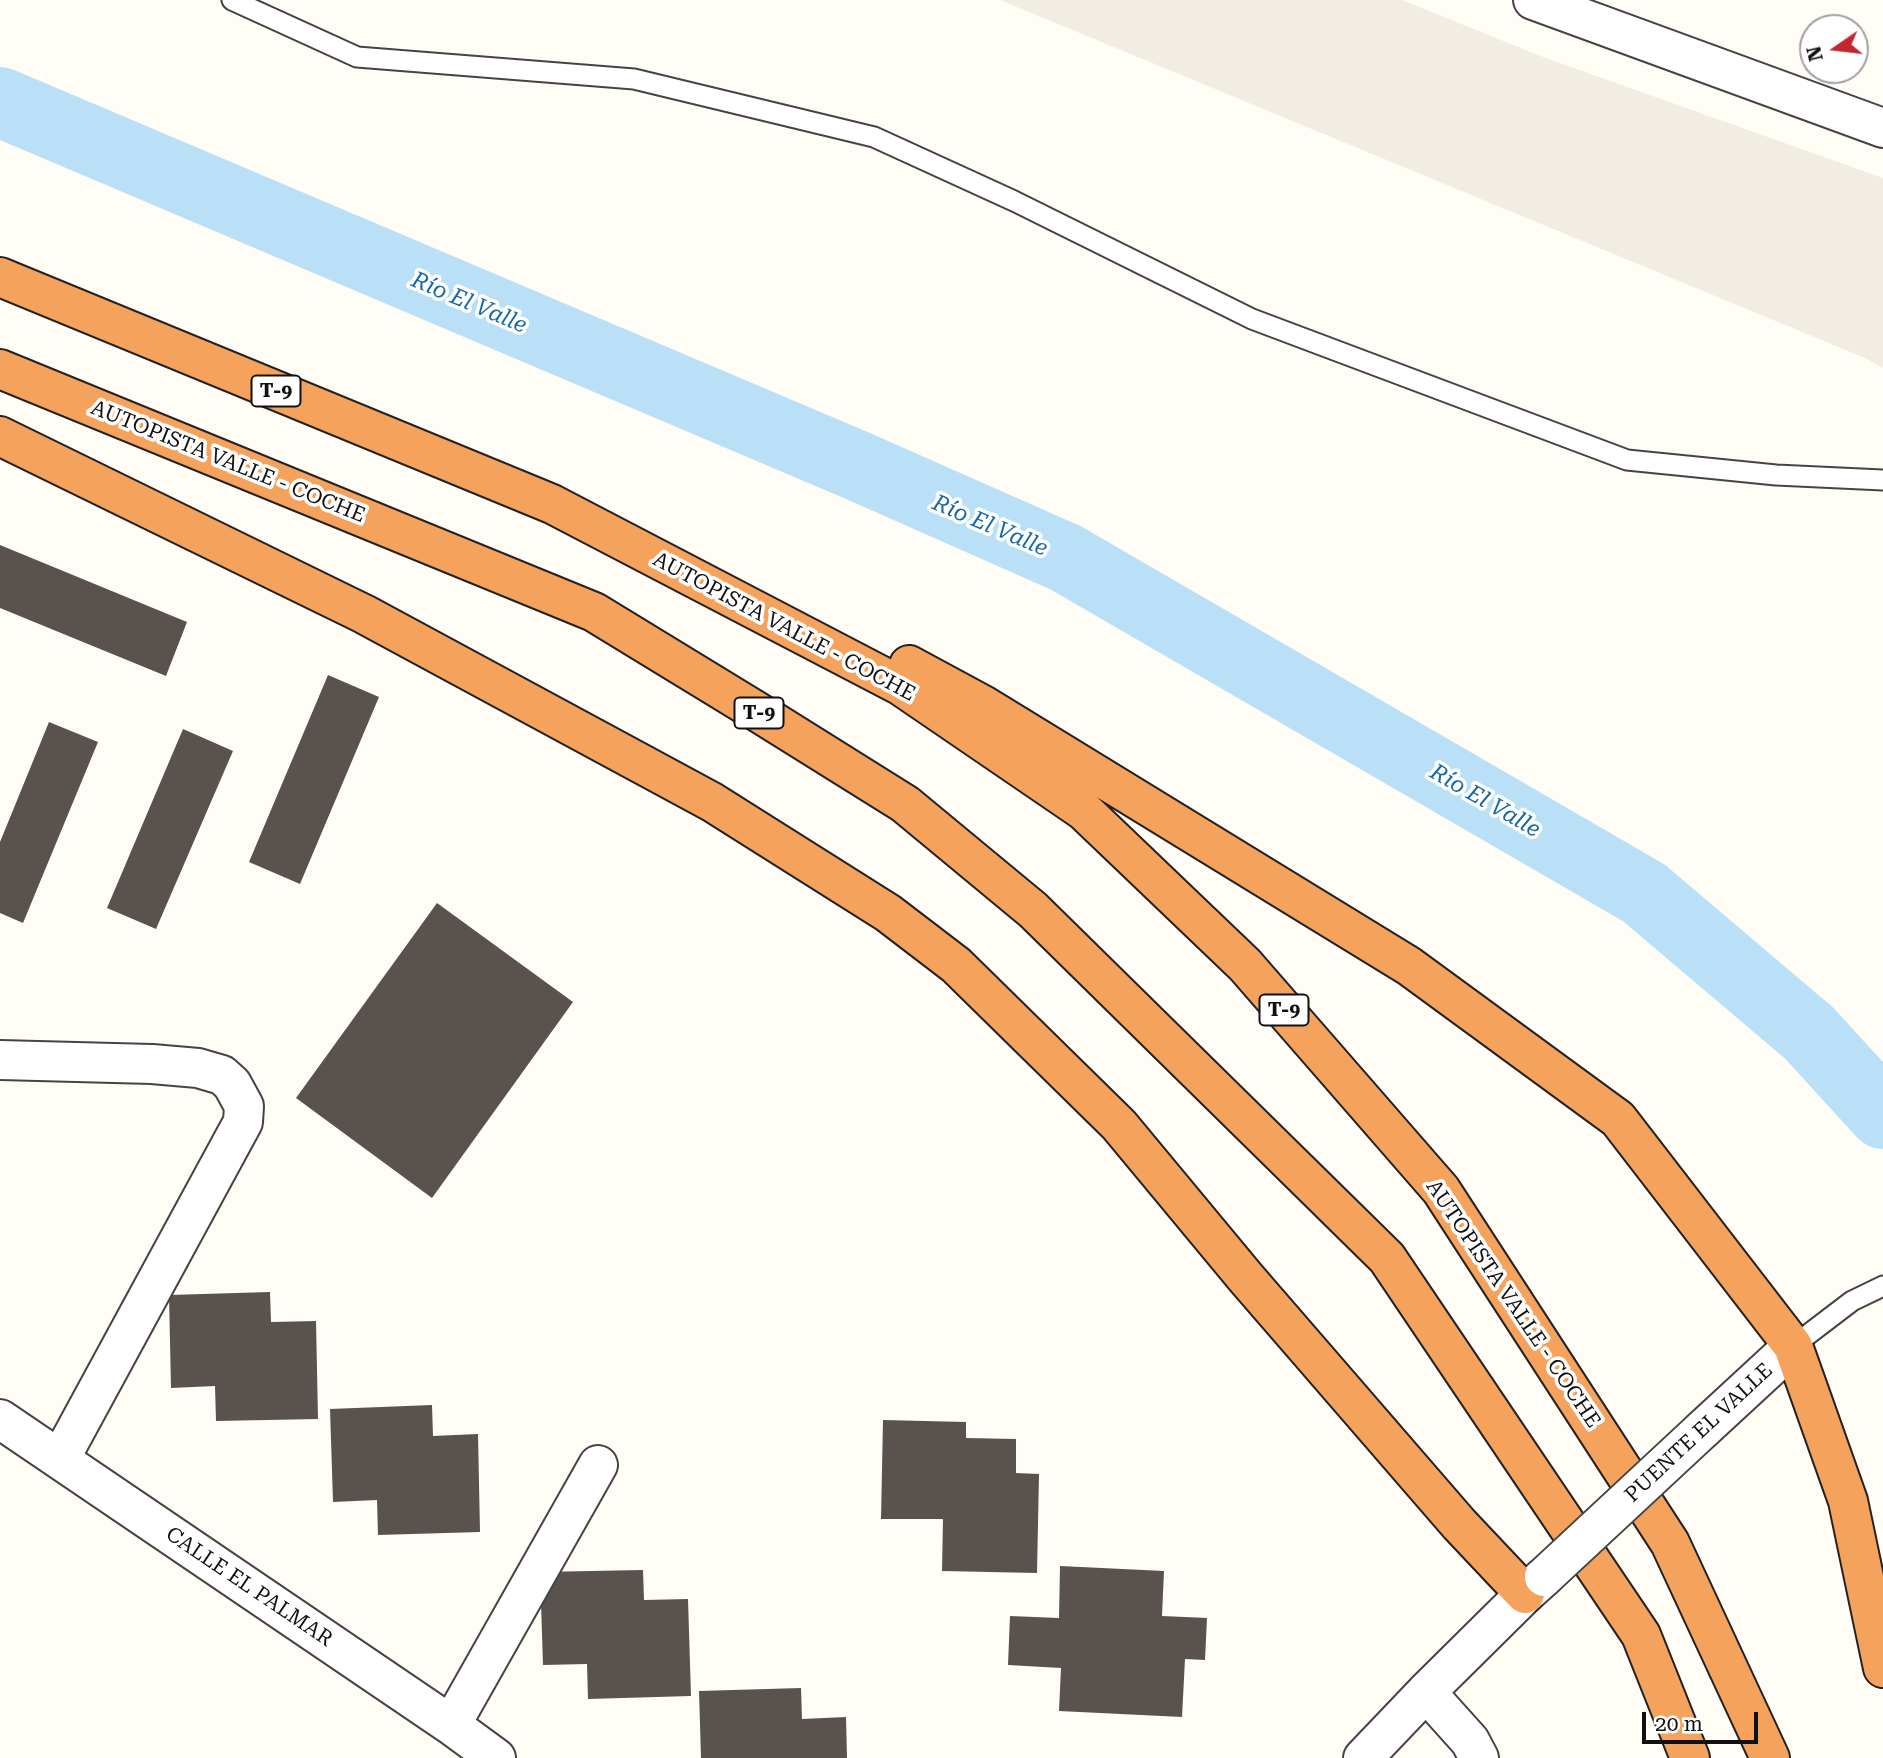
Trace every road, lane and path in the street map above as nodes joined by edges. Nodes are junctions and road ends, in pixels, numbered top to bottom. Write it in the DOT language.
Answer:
graph roads {
  1 [pos="232,0"];
  2 [pos="1537,1"];
  3 [pos="1883,128"];
  4 [pos="0,277"];
  5 [pos="0,369"];
  6 [pos="0,436"];
  7 [pos="1883,480"];
  8 [pos="552,504"];
  9 [pos="0,1060"];
  10 [pos="1883,1286"];
  11 [pos="1793,1346"];
  12 [pos="0,1419"];
  13 [pos="60,1459"];
  14 [pos="598,1465"];
  15 [pos="1535,1586"];
  16 [pos="1883,1668"];
  17 [pos="1426,1692"];
  18 [pos="451,1725"];
  19 [pos="496,1758"];
  20 [pos="1363,1758"];
  21 [pos="1479,1758"];
  22 [pos="1690,1758"];
  23 [pos="1770,1758"];
  1 -- 7 [label="lane"];
  2 -- 3 [label="street"];
  4 -- 8 [label="highway, AUTOPISTA VALLE - COCHE / T-9"];
  5 -- 22 [label="highway, AUTOPISTA VALLE - COCHE / T-9"];
  6 -- 15 [label="highway"];
  8 -- 11 [label="highway, T-9"];
  8 -- 23 [label="highway, AUTOPISTA VALLE - COCHE / T-9"];
  9 -- 13 [label="street"];
  10 -- 11 [label="lane, PUENTE EL VALLE"];
  11 -- 15 [label="street, PUENTE EL VALLE, bridge"];
  11 -- 16 [label="highway"];
  12 -- 13 [label="street, CALLE EL PALMAR"];
  13 -- 18 [label="street, CALLE EL PALMAR"];
  14 -- 18 [label="street"];
  15 -- 17 [label="street, PUENTE EL VALLE"];
  17 -- 20 [label="street, PUENTE EL VALLE"];
  17 -- 21 [label="street"];
  18 -- 19 [label="street, CALLE EL PALMAR"];
}
